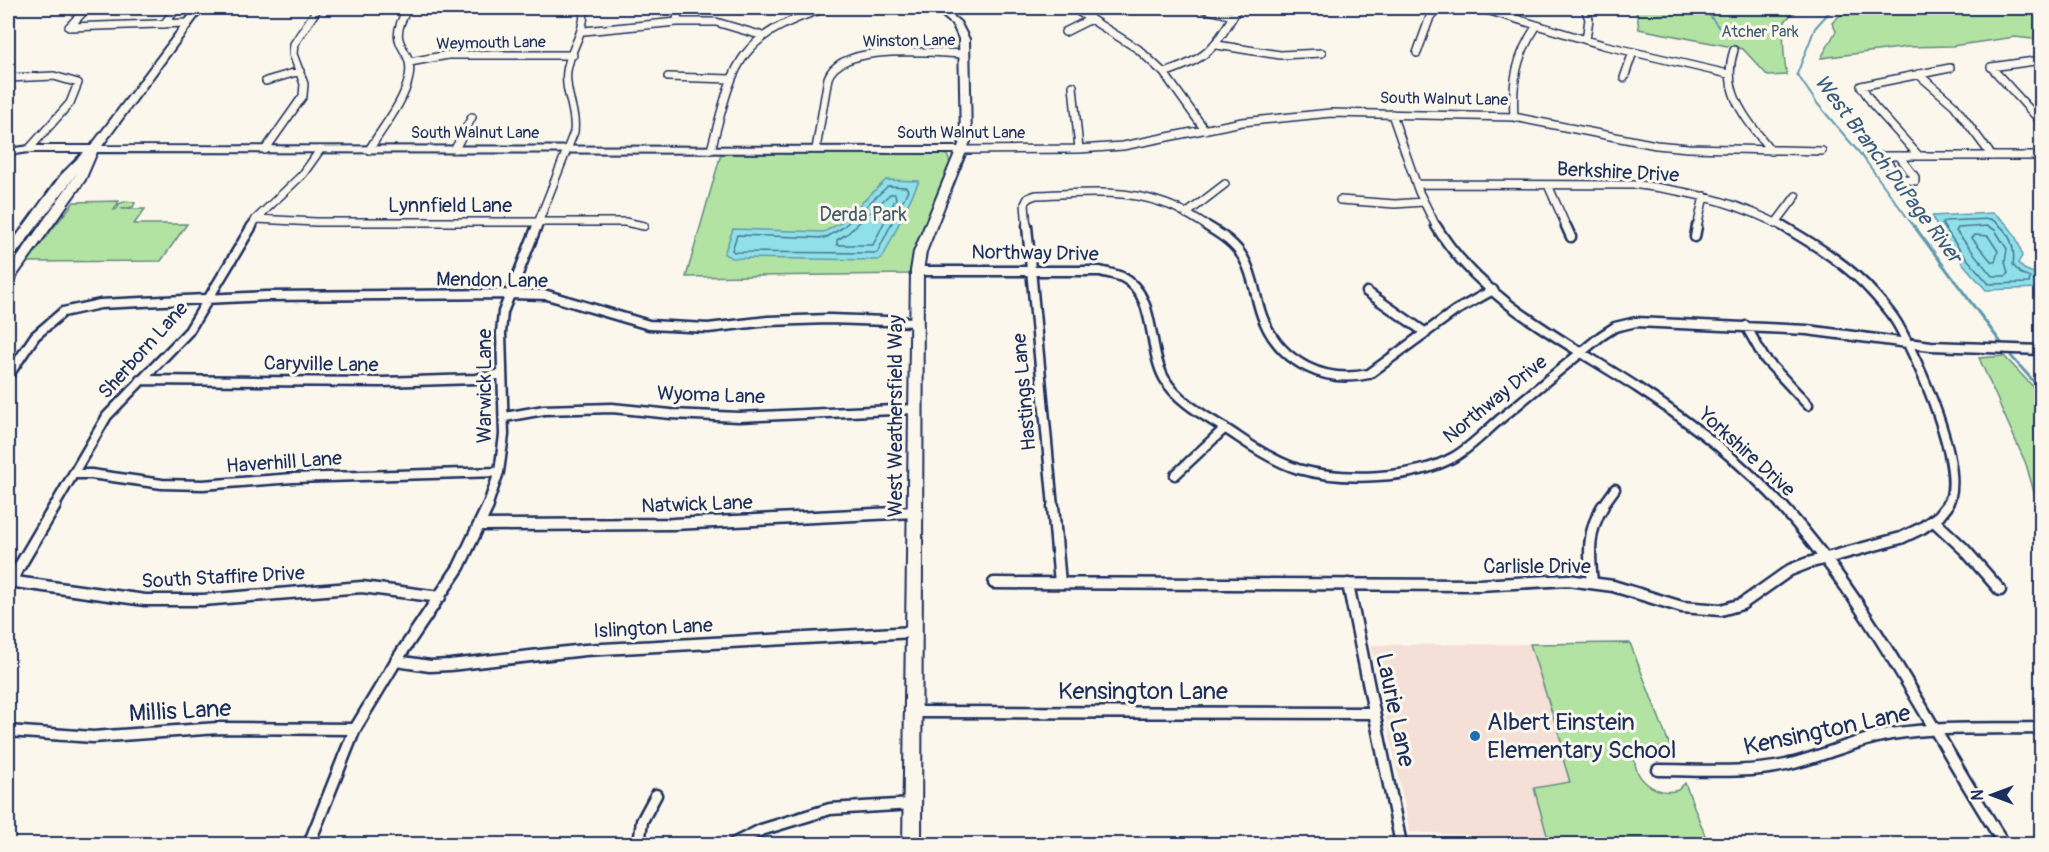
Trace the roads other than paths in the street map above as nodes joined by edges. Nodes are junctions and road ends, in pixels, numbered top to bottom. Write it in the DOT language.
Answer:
graph roads {
  1 [pos="87,8"];
  2 [pos="177,8"];
  3 [pos="199,8"];
  4 [pos="318,8"];
  5 [pos="408,8"];
  6 [pos="584,8"];
  7 [pos="678,8"];
  8 [pos="826,8"];
  9 [pos="938,8"];
  10 [pos="1072,8"];
  11 [pos="1201,8"];
  12 [pos="1238,8"];
  13 [pos="1437,8"];
  14 [pos="1480,8"];
  15 [pos="1585,8"];
  16 [pos="1233,16"];
  17 [pos="1091,19"];
  18 [pos="677,22"];
  19 [pos="187,23"];
  20 [pos="164,24"];
  21 [pos="1536,27"];
  22 [pos="584,31"];
  23 [pos="1065,32"];
  24 [pos="760,35"];
  25 [pos="1586,40"];
  26 [pos="1217,45"];
  27 [pos="1734,50"];
  28 [pos="1633,52"];
  29 [pos="1322,53"];
  30 [pos="1417,53"];
  31 [pos="965,54"];
  32 [pos="573,55"];
  33 [pos="2042,60"];
  34 [pos="410,62"];
  35 [pos="1950,68"];
  36 [pos="300,71"];
  37 [pos="1164,73"];
  38 [pos="1728,74"];
  39 [pos="1918,74"];
  40 [pos="668,77"];
  41 [pos="8,78"];
  42 [pos="1624,78"];
  43 [pos="731,79"];
  44 [pos="266,81"];
  45 [pos="1073,86"];
  46 [pos="1392,114"];
  47 [pos="472,117"];
  48 [pos="1514,117"];
  49 [pos="2042,123"];
  50 [pos="1205,130"];
  51 [pos="29,149"];
  52 [pos="455,149"];
  53 [pos="816,149"];
  54 [pos="1078,149"];
  55 [pos="93,150"];
  56 [pos="265,150"];
  57 [pos="320,150"];
  58 [pos="369,150"];
  59 [pos="568,150"];
  60 [pos="711,150"];
  61 [pos="963,150"];
  62 [pos="1771,151"];
  63 [pos="1822,151"];
  64 [pos="8,152"];
  65 [pos="1899,156"];
  66 [pos="1919,156"];
  67 [pos="1992,156"];
  68 [pos="2042,156"];
  69 [pos="1225,184"];
  70 [pos="1416,184"];
  71 [pos="1548,185"];
  72 [pos="1704,196"];
  73 [pos="1796,196"];
  74 [pos="1340,200"];
  75 [pos="1423,202"];
  76 [pos="1186,214"];
  77 [pos="256,219"];
  78 [pos="540,221"];
  79 [pos="1775,224"];
  80 [pos="644,226"];
  81 [pos="1571,237"];
  82 [pos="1695,237"];
  83 [pos="8,256"];
  84 [pos="917,271"];
  85 [pos="1031,271"];
  86 [pos="8,279"];
  87 [pos="1493,290"];
  88 [pos="1367,292"];
  89 [pos="510,294"];
  90 [pos="210,298"];
  91 [pos="916,322"];
  92 [pos="1746,326"];
  93 [pos="1426,333"];
  94 [pos="1907,344"];
  95 [pos="2042,350"];
  96 [pos="1582,352"];
  97 [pos="502,374"];
  98 [pos="8,376"];
  99 [pos="140,380"];
  100 [pos="1808,405"];
  101 [pos="916,409"];
  102 [pos="505,417"];
  103 [pos="1226,428"];
  104 [pos="499,472"];
  105 [pos="73,474"];
  106 [pos="1175,475"];
  107 [pos="1615,489"];
  108 [pos="915,512"];
  109 [pos="1934,521"];
  110 [pos="480,525"];
  111 [pos="1827,559"];
  112 [pos="1592,582"];
  113 [pos="8,583"];
  114 [pos="994,583"];
  115 [pos="1060,583"];
  116 [pos="1348,584"];
  117 [pos="2000,590"];
  118 [pos="440,597"];
  119 [pos="914,632"];
  120 [pos="396,661"];
  121 [pos="913,712"];
  122 [pos="1374,713"];
  123 [pos="2042,728"];
  124 [pos="355,729"];
  125 [pos="8,731"];
  126 [pos="1935,731"];
  127 [pos="1658,770"];
  128 [pos="656,795"];
  129 [pos="912,804"];
  130 [pos="309,844"];
  131 [pos="639,844"];
  132 [pos="733,844"];
  133 [pos="912,844"];
  134 [pos="1401,844"];
  135 [pos="2004,844"];
  1 -- 20 [label="street"];
  2 -- 20 [label="street"];
  3 -- 19 [label="street"];
  4 -- 36 [label="street"];
  5 -- 34 [label="street"];
  6 -- 22 [label="street, Warwick Lane"];
  7 -- 18 [label="street"];
  8 -- 24 [label="street"];
  9 -- 31 [label="street, West Weathersfield Way"];
  10 -- 17 [label="street"];
  11 -- 16 [label="street"];
  12 -- 16 [label="street"];
  13 -- 30 [label="street"];
  14 -- 21 [label="street"];
  15 -- 25 [label="street"];
  16 -- 26 [label="street"];
  17 -- 23 [label="street"];
  17 -- 37 [label="street"];
  18 -- 22 [label="street"];
  18 -- 24 [label="street"];
  19 -- 20 [label="street"];
  19 -- 55 [label="street"];
  21 -- 25 [label="street"];
  21 -- 48 [label="street"];
  22 -- 32 [label="street, Warwick Lane"];
  24 -- 43 [label="street"];
  25 -- 28 [label="street"];
  26 -- 29 [label="street"];
  26 -- 37 [label="street"];
  27 -- 38 [label="street"];
  28 -- 38 [label="street"];
  28 -- 42 [label="street"];
  31 -- 53 [label="street, Winston Lane"];
  31 -- 61 [label="street, West Weathersfield Way"];
  32 -- 34 [label="street, Weymouth Lane"];
  32 -- 59 [label="street, Warwick Lane"];
  33 -- 49 [label="street"];
  34 -- 58 [label="street"];
  35 -- 39 [label="street"];
  36 -- 44 [label="street"];
  36 -- 56 [label="street"];
  37 -- 50 [label="street"];
  38 -- 62 [label="street"];
  39 -- 66 [label="street"];
  39 -- 67 [label="street"];
  40 -- 43 [label="street"];
  41 -- 51 [label="street"];
  43 -- 60 [label="street"];
  45 -- 54 [label="street"];
  46 -- 48 [label="street, South Walnut Lane"];
  46 -- 50 [label="street, South Walnut Lane"];
  46 -- 70 [label="street, Yorkshire Drive"];
  47 -- 52 [label="street"];
  48 -- 62 [label="street, South Walnut Lane"];
  50 -- 54 [label="street, South Walnut Lane"];
  51 -- 55 [label="street, South Walnut Lane"];
  51 -- 64 [label="street, South Walnut Lane"];
  52 -- 58 [label="street, South Walnut Lane"];
  52 -- 59 [label="street, South Walnut Lane"];
  53 -- 60 [label="street, South Walnut Lane"];
  53 -- 61 [label="street, South Walnut Lane"];
  54 -- 61 [label="street, South Walnut Lane"];
  55 -- 56 [label="street, South Walnut Lane"];
  55 -- 83 [label="street"];
  55 -- 86 [label="street"];
  56 -- 57 [label="street, South Walnut Lane"];
  57 -- 58 [label="street, South Walnut Lane"];
  57 -- 77 [label="street, Sherborn Lane"];
  59 -- 60 [label="street, South Walnut Lane"];
  59 -- 78 [label="street, Warwick Lane"];
  61 -- 84 [label="street, West Weathersfield Way"];
  62 -- 63 [label="street, South Walnut Lane"];
  65 -- 65 [label="street"];
  65 -- 66 [label="street"];
  66 -- 67 [label="street"];
  67 -- 68 [label="street"];
  69 -- 76 [label="street"];
  70 -- 71 [label="street, Berkshire Drive"];
  70 -- 75 [label="street, Yorkshire Drive"];
  71 -- 72 [label="street, Berkshire Drive"];
  71 -- 81 [label="street"];
  72 -- 79 [label="street, Berkshire Drive"];
  72 -- 82 [label="street"];
  73 -- 79 [label="street"];
  74 -- 75 [label="street"];
  75 -- 87 [label="street, Yorkshire Drive"];
  76 -- 85 [label="street, Hastings Lane"];
  76 -- 93 [label="street"];
  77 -- 78 [label="street, Lynnfield Lane"];
  77 -- 90 [label="street, Sherborn Lane"];
  78 -- 80 [label="street, Lynnfield Lane"];
  78 -- 89 [label="street, Warwick Lane"];
  79 -- 94 [label="street, Berkshire Drive"];
  84 -- 85 [label="street, Northway Drive"];
  84 -- 91 [label="street, West Weathersfield Way"];
  85 -- 103 [label="street, Northway Drive"];
  85 -- 115 [label="street, Hastings Lane"];
  87 -- 93 [label="street"];
  87 -- 96 [label="street, Yorkshire Drive"];
  88 -- 93 [label="street"];
  89 -- 90 [label="street, Mendon Lane"];
  89 -- 91 [label="street, Mendon Lane"];
  89 -- 97 [label="street, Warwick Lane"];
  90 -- 98 [label="street, Mendon Lane"];
  90 -- 99 [label="street, Sherborn Lane"];
  91 -- 101 [label="street, West Weathersfield Way"];
  92 -- 94 [label="street, Northway Drive"];
  92 -- 96 [label="street, Northway Drive"];
  92 -- 100 [label="street"];
  94 -- 95 [label="street, Northway Drive"];
  94 -- 109 [label="street, Carlisle Drive"];
  96 -- 103 [label="street, Northway Drive"];
  96 -- 111 [label="street, Yorkshire Drive"];
  97 -- 99 [label="street, Caryville Lane"];
  97 -- 102 [label="street, Warwick Lane"];
  99 -- 105 [label="street, Sherborn Lane"];
  101 -- 102 [label="street, Wyoma Lane"];
  101 -- 108 [label="street, West Weathersfield Way"];
  102 -- 104 [label="street, Warwick Lane"];
  103 -- 106 [label="street"];
  104 -- 105 [label="street, Haverhill Lane"];
  104 -- 110 [label="street, Warwick Lane"];
  105 -- 113 [label="street, Sherborn Lane"];
  107 -- 112 [label="street"];
  108 -- 110 [label="street, Natwick Lane"];
  108 -- 119 [label="street, West Weathersfield Way"];
  109 -- 111 [label="street, Carlisle Drive"];
  109 -- 117 [label="street"];
  110 -- 118 [label="street, Warwick Lane"];
  111 -- 112 [label="street, Carlisle Drive"];
  111 -- 126 [label="street, Yorkshire Drive"];
  112 -- 116 [label="street, Carlisle Drive"];
  113 -- 118 [label="street, South Staffire Drive"];
  114 -- 115 [label="street, Carlisle Drive"];
  115 -- 116 [label="street, Carlisle Drive"];
  116 -- 122 [label="street, Laurie Lane"];
  118 -- 120 [label="street, Warwick Lane"];
  119 -- 120 [label="street, Islington Lane"];
  119 -- 121 [label="street, West Weathersfield Way"];
  120 -- 124 [label="street, Warwick Lane"];
  121 -- 122 [label="street, Kensington Lane"];
  121 -- 129 [label="street, West Weathersfield Way"];
  122 -- 134 [label="street, Laurie Lane"];
  123 -- 126 [label="street, Kensington Lane"];
  124 -- 125 [label="street, Millis Lane"];
  124 -- 130 [label="street, Warwick Lane"];
  126 -- 127 [label="street, Kensington Lane"];
  126 -- 135 [label="street, Yorkshire Drive"];
  128 -- 131 [label="street"];
  129 -- 132 [label="street"];
  129 -- 133 [label="street, West Weathersfield Way"];
}
